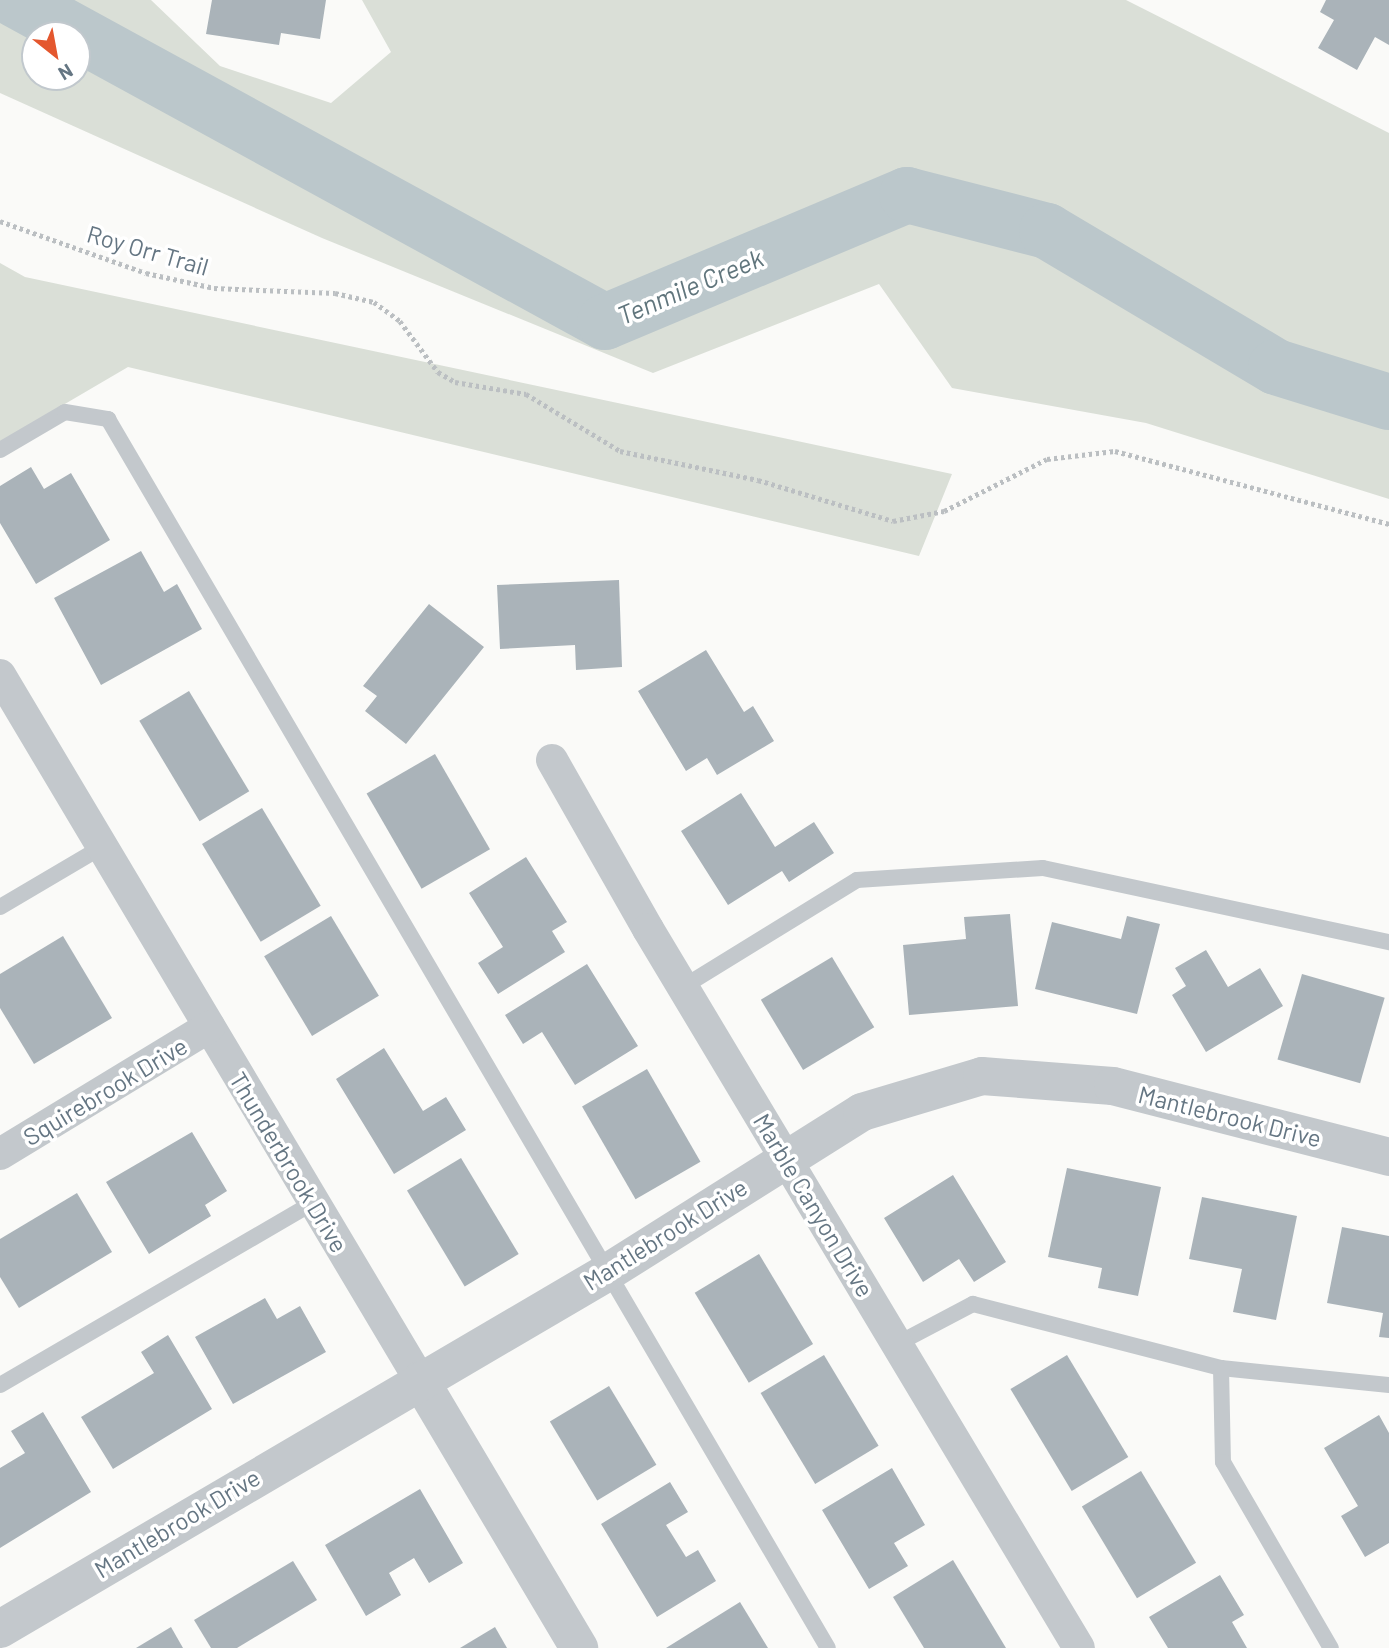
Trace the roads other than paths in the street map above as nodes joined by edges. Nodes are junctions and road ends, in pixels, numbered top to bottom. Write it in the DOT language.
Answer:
graph roads {
  1 [pos="0,450"];
  2 [pos="1,679"];
  3 [pos="552,760"];
  4 [pos="102,847"];
  5 [pos="0,907"];
  6 [pos="1389,942"];
  7 [pos="683,987"];
  8 [pos="209,1027"];
  9 [pos="0,1154"];
  10 [pos="1389,1157"];
  11 [pos="786,1158"];
  12 [pos="314,1202"];
  13 [pos="608,1272"];
  14 [pos="897,1344"];
  15 [pos="1221,1368"];
  16 [pos="419,1380"];
  17 [pos="0,1385"];
  18 [pos="1389,1385"];
  19 [pos="0,1629"];
  20 [pos="579,1648"];
  21 [pos="828,1648"];
  22 [pos="1079,1648"];
  23 [pos="1331,1648"];
  1 -- 13 [label="lane"];
  2 -- 4 [label="street, Thunderbrook Drive"];
  3 -- 7 [label="street, Marble Canyon Drive"];
  4 -- 5 [label="lane"];
  4 -- 8 [label="street, Thunderbrook Drive"];
  6 -- 7 [label="lane"];
  7 -- 11 [label="street, Marble Canyon Drive"];
  8 -- 9 [label="street, Squirebrook Drive"];
  8 -- 12 [label="street, Thunderbrook Drive"];
  10 -- 11 [label="street, Mantlebrook Drive"];
  11 -- 13 [label="street, Mantlebrook Drive"];
  11 -- 14 [label="street, Marble Canyon Drive"];
  12 -- 16 [label="street, Thunderbrook Drive"];
  12 -- 17 [label="lane"];
  13 -- 16 [label="street, Mantlebrook Drive"];
  13 -- 21 [label="lane"];
  14 -- 15 [label="lane"];
  14 -- 22 [label="street, Marble Canyon Drive"];
  15 -- 18 [label="lane"];
  15 -- 23 [label="lane"];
  16 -- 19 [label="street, Mantlebrook Drive"];
  16 -- 20 [label="street, Thunderbrook Drive"];
}
